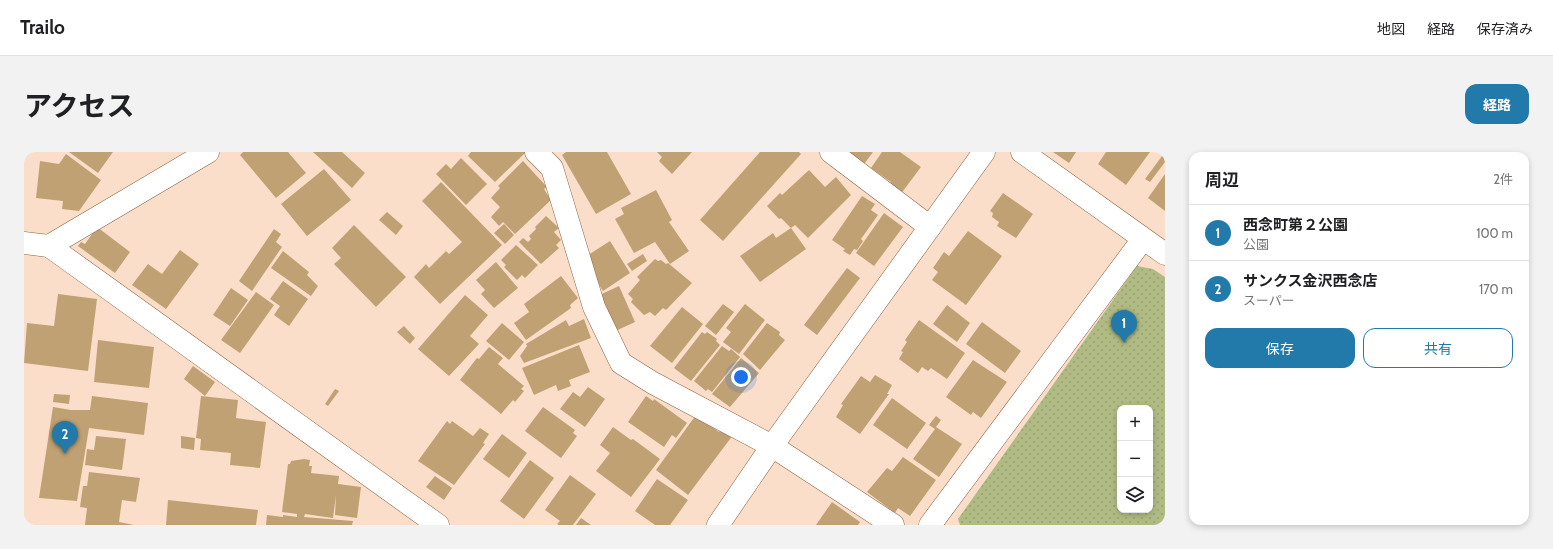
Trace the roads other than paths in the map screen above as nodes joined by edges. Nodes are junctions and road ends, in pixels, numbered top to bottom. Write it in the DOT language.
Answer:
graph roads {
  1 [pos="208,152"];
  2 [pos="536,152"];
  3 [pos="831,152"];
  4 [pos="984,152"];
  5 [pos="1022,152"];
  6 [pos="930,227"];
  7 [pos="1143,239"];
  8 [pos="24,243"];
  9 [pos="49,246"];
  10 [pos="1165,254"];
  11 [pos="772,446"];
  12 [pos="438,525"];
  13 [pos="718,525"];
  14 [pos="893,525"];
  15 [pos="930,525"];
  1 -- 9 [label="street"];
  2 -- 11 [label="street"];
  3 -- 6 [label="street"];
  4 -- 6 [label="street"];
  5 -- 7 [label="street"];
  6 -- 11 [label="street"];
  7 -- 10 [label="street"];
  7 -- 15 [label="street"];
  8 -- 9 [label="street"];
  9 -- 12 [label="street"];
  11 -- 13 [label="street"];
  11 -- 14 [label="street"];
}
